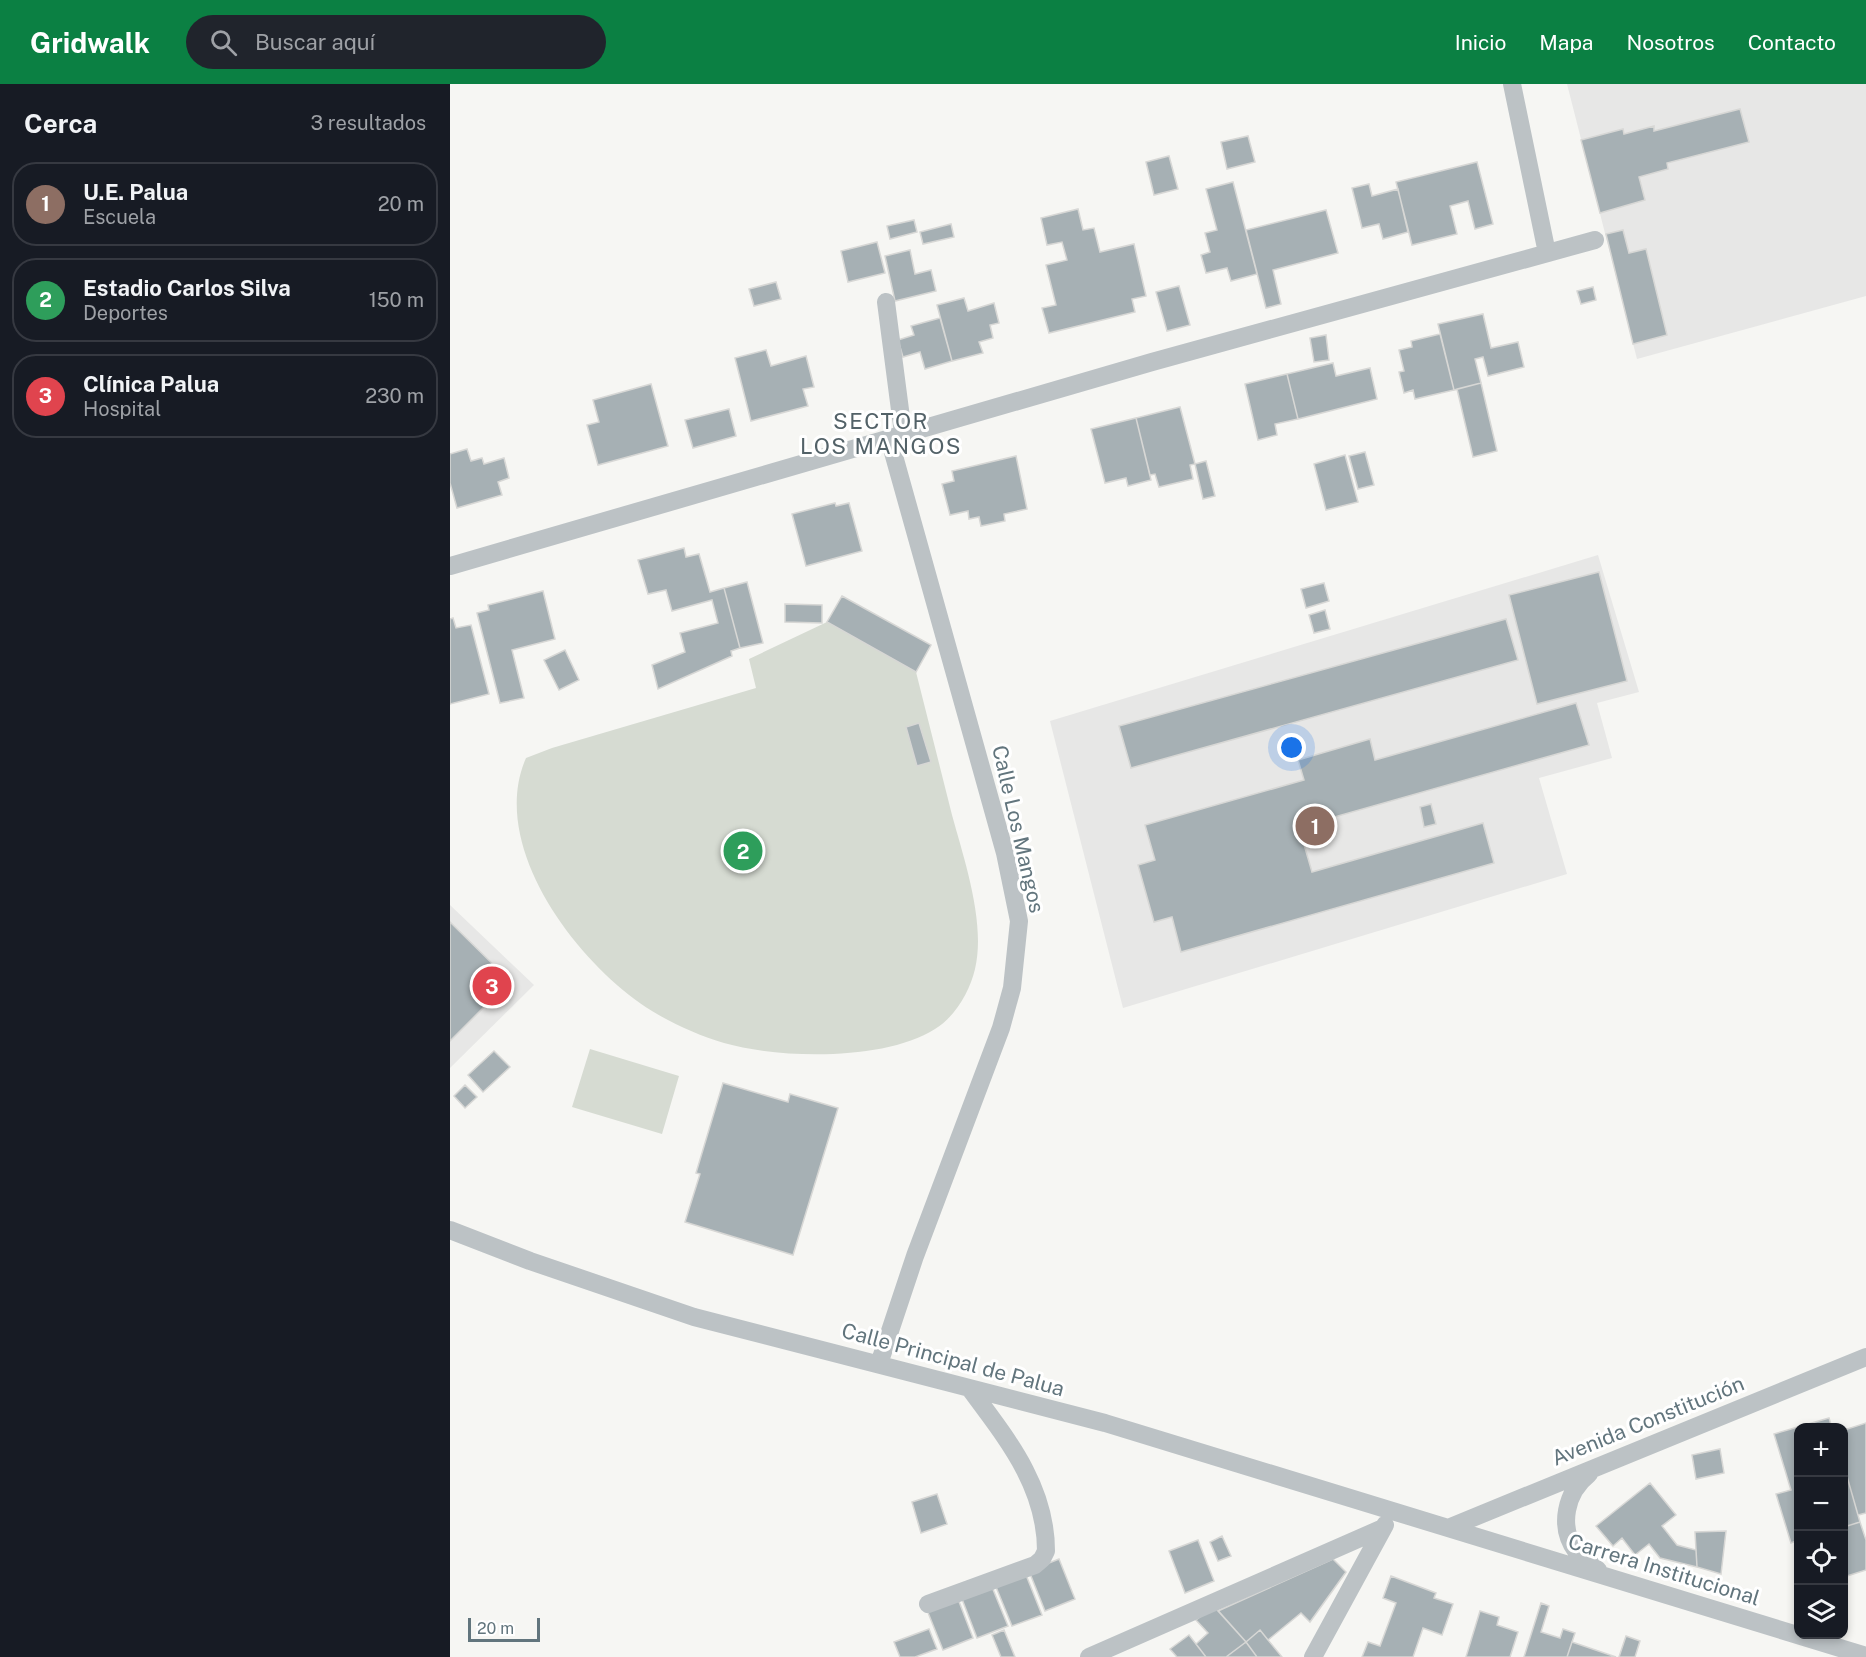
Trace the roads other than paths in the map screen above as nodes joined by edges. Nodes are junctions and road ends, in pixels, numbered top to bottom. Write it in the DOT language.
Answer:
graph roads {
  1 [pos="1512,84"];
  2 [pos="1595,240"];
  3 [pos="1547,253"];
  4 [pos="886,302"];
  5 [pos="896,436"];
  6 [pos="450,566"];
  7 [pos="450,1230"];
  8 [pos="1866,1357"];
  9 [pos="879,1364"];
  10 [pos="970,1389"];
  11 [pos="1601,1465"];
  12 [pos="1393,1510"];
  13 [pos="1383,1528"];
  14 [pos="1448,1528"];
  15 [pos="1604,1575"];
  16 [pos="928,1604"];
  17 [pos="1823,1650"];
  18 [pos="1866,1656"];
  19 [pos="1089,1657"];
  20 [pos="1312,1657"];
  1 -- 3 [label="street"];
  2 -- 3 [label="street"];
  3 -- 5 [label="street"];
  4 -- 5 [label="street, Calle Los Mangos"];
  5 -- 6 [label="street"];
  5 -- 9 [label="street, Calle Los Mangos"];
  7 -- 9 [label="street, Calle Principal de Palua"];
  8 -- 11 [label="street, Avenida Constitución"];
  9 -- 10 [label="street, Calle Principal de Palua"];
  10 -- 12 [label="street, Calle Principal de Palua"];
  10 -- 16 [label="street"];
  11 -- 14 [label="street, Avenida Constitución"];
  11 -- 15 [label="street"];
  12 -- 13 [label="street"];
  12 -- 14 [label="street, Calle Principal de Palua"];
  13 -- 19 [label="street"];
  13 -- 20 [label="street"];
  14 -- 15 [label="street, Carrera Institucional"];
  15 -- 17 [label="street, Carrera Institucional"];
  17 -- 18 [label="street, Carrera Institucional"];
}
